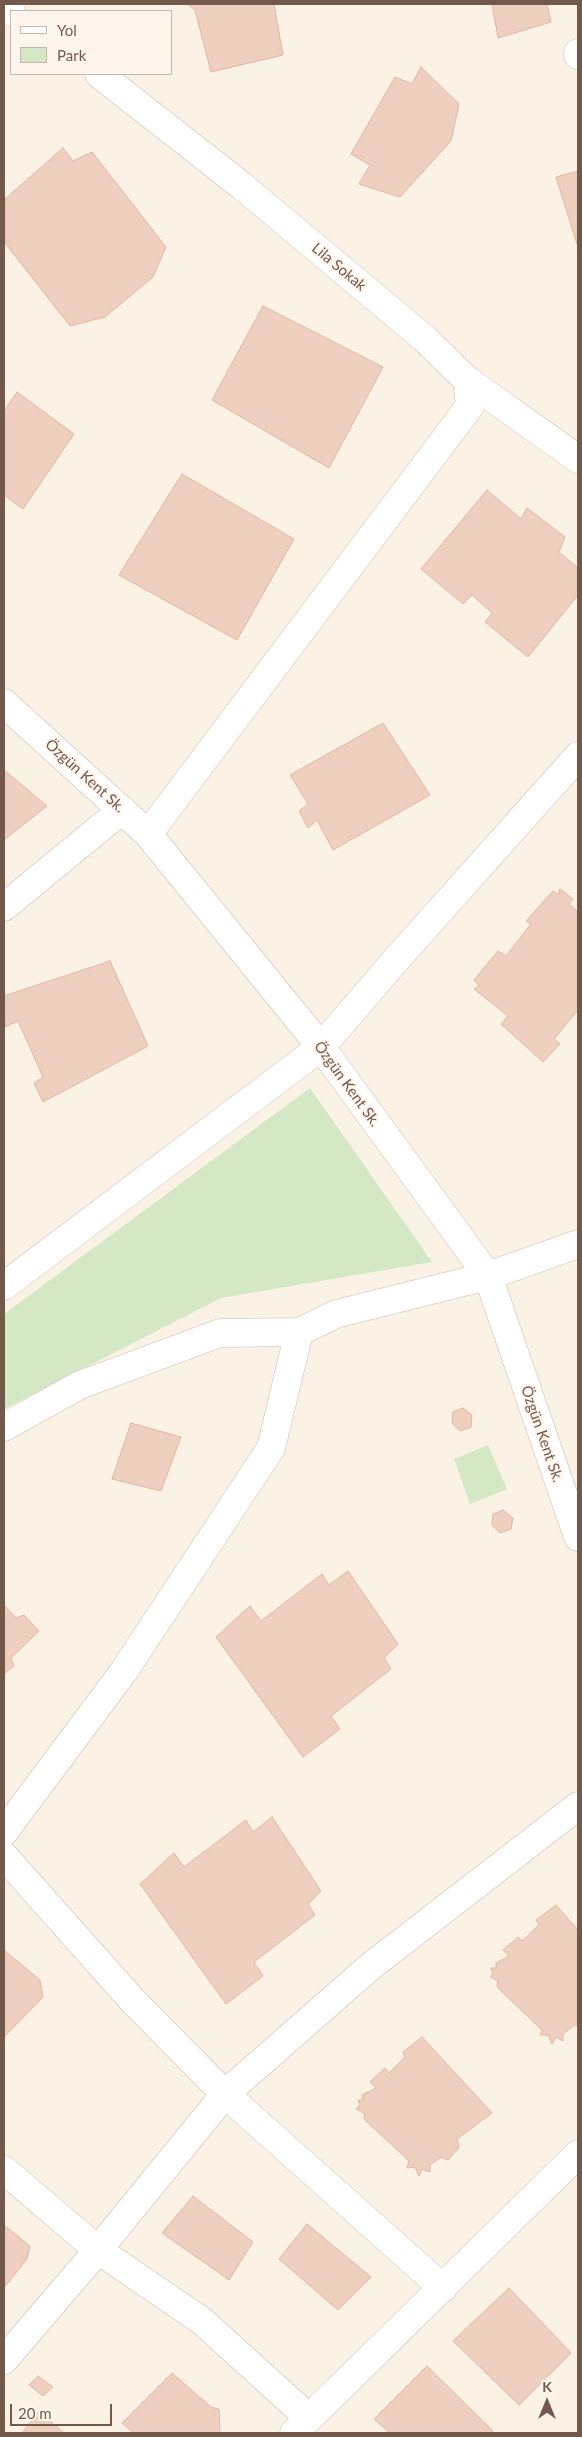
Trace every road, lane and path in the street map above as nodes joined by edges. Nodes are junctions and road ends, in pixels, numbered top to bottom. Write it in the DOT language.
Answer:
graph roads {
  1 [pos="100,75"];
  2 [pos="467,380"];
  3 [pos="578,460"];
  4 [pos="4,703"];
  5 [pos="578,756"];
  6 [pos="122,810"];
  7 [pos="148,834"];
  8 [pos="4,907"];
  9 [pos="322,1047"];
  10 [pos="578,1244"];
  11 [pos="488,1276"];
  12 [pos="4,1286"];
  13 [pos="299,1332"];
  14 [pos="4,1427"];
  15 [pos="578,1537"];
  16 [pos="578,1806"];
  17 [pos="4,1832"];
  18 [pos="4,1856"];
  19 [pos="225,2094"];
  20 [pos="578,2154"];
  21 [pos="4,2170"];
  22 [pos="98,2250"];
  23 [pos="443,2288"];
  24 [pos="4,2360"];
  25 [pos="302,2426"];
  1 -- 2 [label="street, Lila Sokak"];
  2 -- 3 [label="street, Lila Sokak"];
  2 -- 7 [label="street"];
  4 -- 6 [label="street, Özgün Kent Sk."];
  5 -- 9 [label="street"];
  6 -- 7 [label="street, Özgün Kent Sk."];
  6 -- 8 [label="street"];
  7 -- 9 [label="street, Özgün Kent Sk."];
  9 -- 11 [label="street, Özgün Kent Sk."];
  9 -- 12 [label="street"];
  10 -- 11 [label="street"];
  11 -- 13 [label="street"];
  11 -- 15 [label="street, Özgün Kent Sk."];
  13 -- 14 [label="street"];
  13 -- 17 [label="street"];
  16 -- 19 [label="street"];
  18 -- 19 [label="street"];
  19 -- 22 [label="street"];
  19 -- 23 [label="street"];
  20 -- 23 [label="street"];
  21 -- 22 [label="street"];
  22 -- 24 [label="street"];
  22 -- 25 [label="street"];
  23 -- 25 [label="street"];
}
